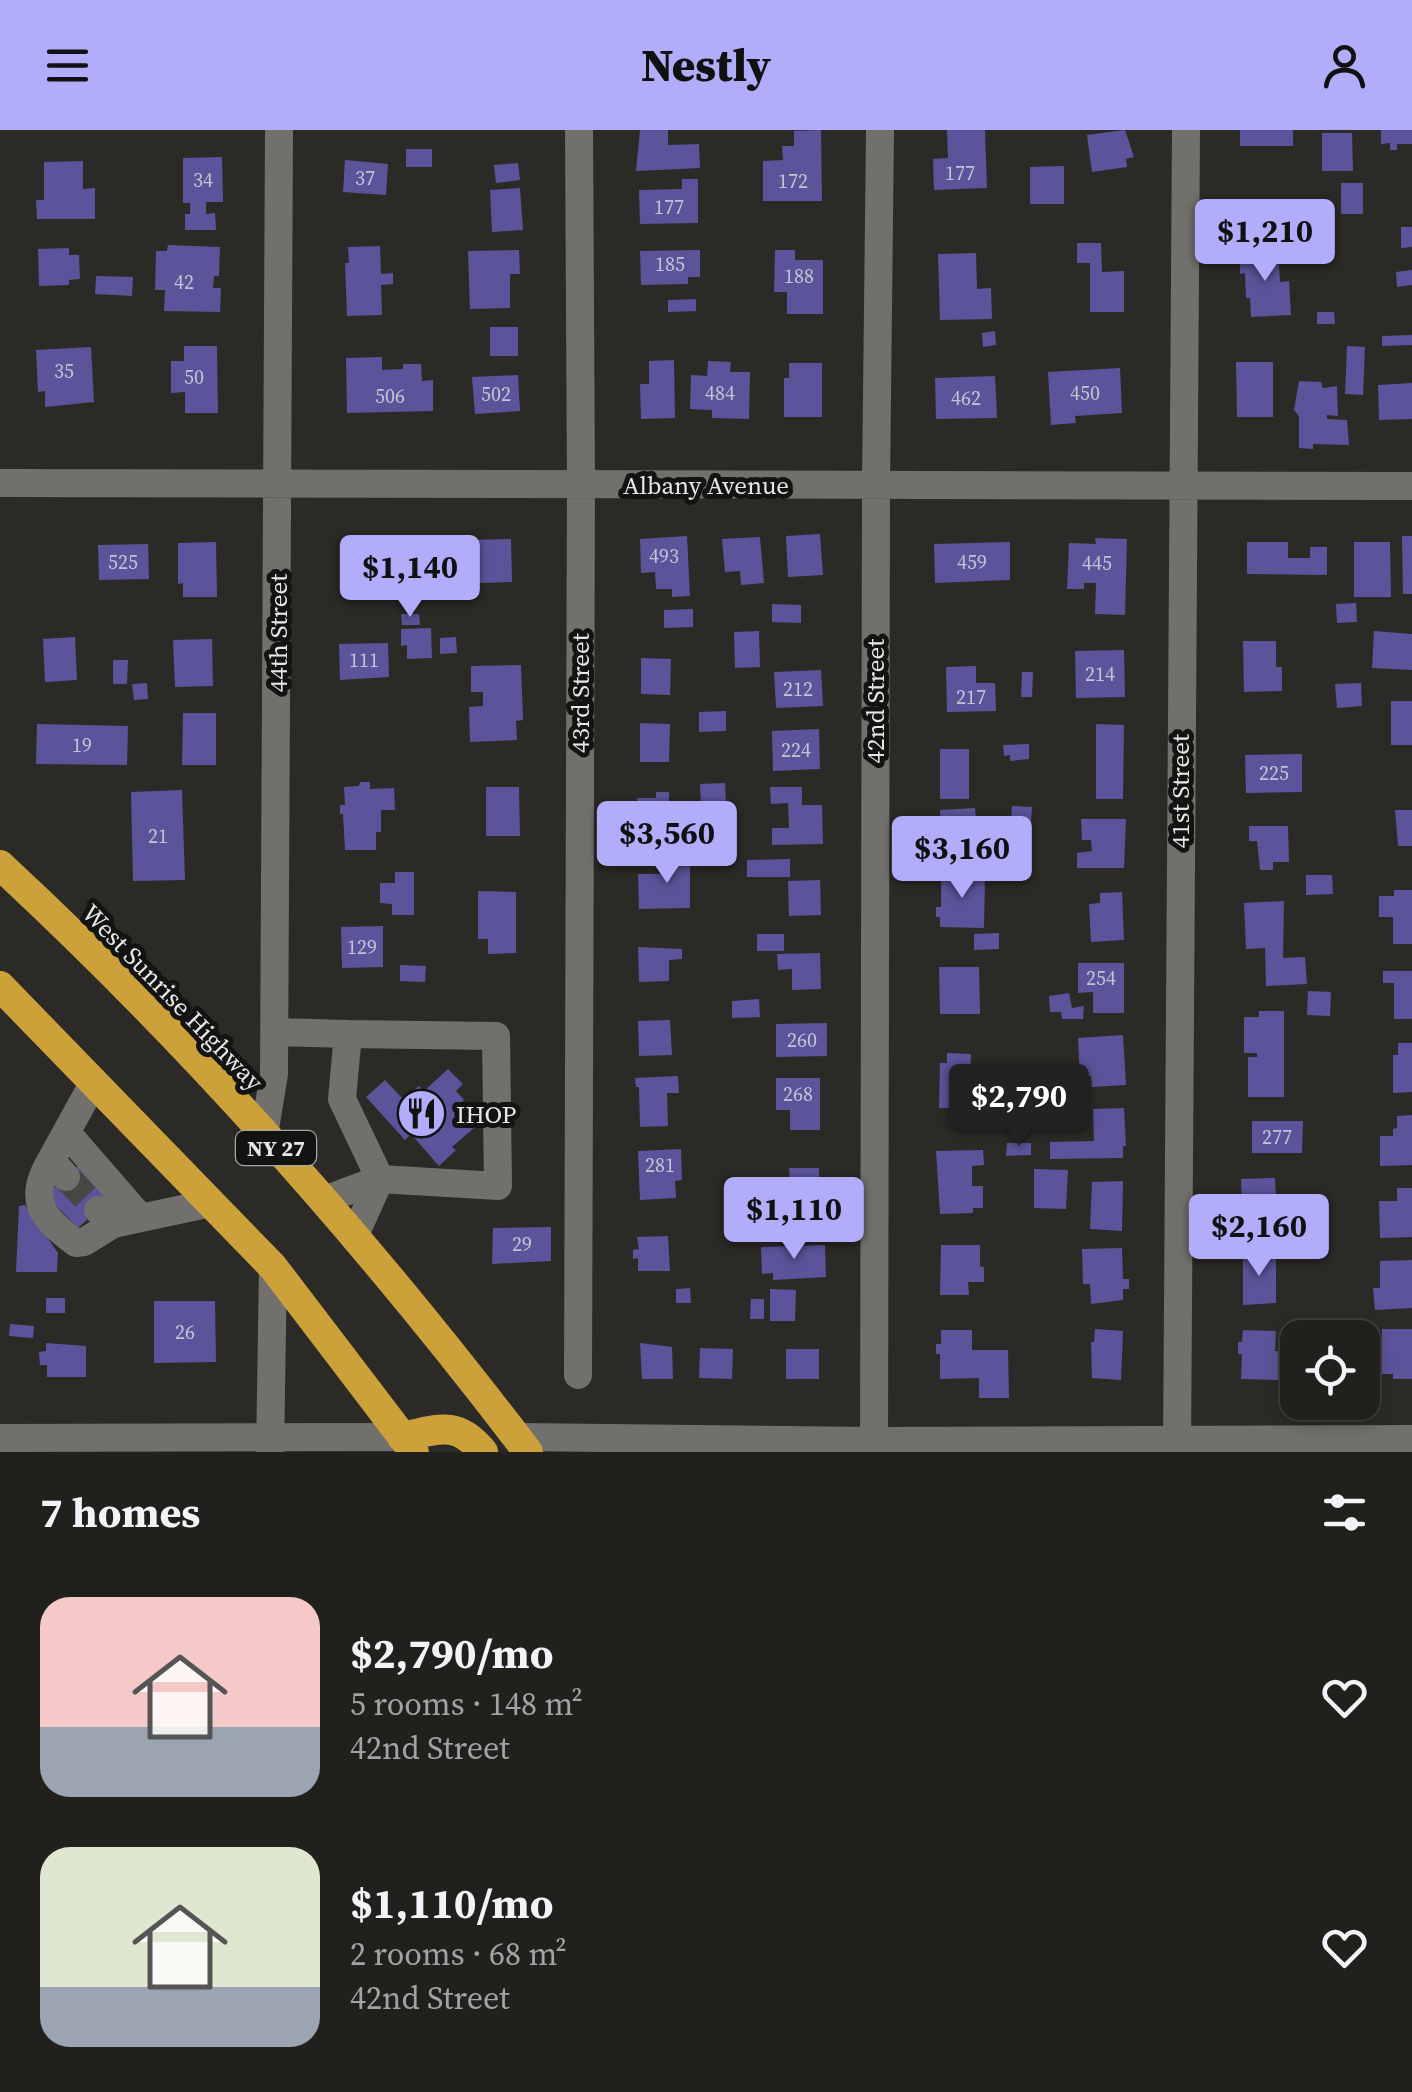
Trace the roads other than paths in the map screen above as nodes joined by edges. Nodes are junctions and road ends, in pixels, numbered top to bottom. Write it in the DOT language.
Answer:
graph roads {
  1 [pos="279,130"];
  2 [pos="579,130"];
  3 [pos="880,130"];
  4 [pos="1186,130"];
  5 [pos="0,483"];
  6 [pos="279,484"];
  7 [pos="581,484"];
  8 [pos="876,485"];
  9 [pos="1182,486"];
  10 [pos="1412,486"];
  11 [pos="0,865"];
  12 [pos="0,986"];
  13 [pos="274,1032"];
  14 [pos="348,1034"];
  15 [pos="94,1082"];
  16 [pos="67,1132"];
  17 [pos="264,1135"];
  18 [pos="380,1179"];
  19 [pos="324,1200"];
  20 [pos="211,1203"];
  21 [pos="117,1217"];
  22 [pos="354,1238"];
  23 [pos="273,1267"];
  24 [pos="578,1375"];
  25 [pos="0,1438"];
  26 [pos="1412,1440"];
  27 [pos="408,1444"];
  28 [pos="523,1444"];
  29 [pos="270,1445"];
  30 [pos="874,1446"];
  31 [pos="1177,1446"];
  32 [pos="483,1452"];
  1 -- 6 [label="street, 44th Street"];
  2 -- 7 [label="street, 43rd Street"];
  3 -- 8 [label="street, 42nd Street"];
  4 -- 9 [label="street, 41st Street"];
  5 -- 6 [label="street, Albany Avenue"];
  6 -- 7 [label="street, Albany Avenue"];
  6 -- 13 [label="street, 44th Street"];
  7 -- 8 [label="street, Albany Avenue"];
  7 -- 24 [label="street, 43rd Street"];
  8 -- 9 [label="street, Albany Avenue"];
  8 -- 30 [label="street, 42nd Street"];
  9 -- 10 [label="street, Albany Avenue"];
  9 -- 31 [label="street, 41st Street"];
  11 -- 17 [label="highway, West Sunrise Highway / NY 27"];
  12 -- 15 [label="highway"];
  13 -- 14 [label="street"];
  13 -- 17 [label="street, 44th Street"];
  14 -- 18 [label="street"];
  14 -- 18 [label="street"];
  15 -- 16 [label="street"];
  15 -- 20 [label="highway"];
  16 -- 21 [label="street"];
  16 -- 21 [label="street"];
  17 -- 19 [label="highway, West Sunrise Highway / NY 27"];
  18 -- 19 [label="street"];
  18 -- 22 [label="street"];
  19 -- 22 [label="highway, West Sunrise Highway / NY 27"];
  20 -- 21 [label="street"];
  20 -- 23 [label="highway"];
  22 -- 28 [label="highway, West Sunrise Highway / NY 27"];
  23 -- 27 [label="highway"];
  23 -- 29 [label="street"];
  25 -- 29 [label="street"];
  26 -- 31 [label="street"];
  27 -- 29 [label="street"];
  27 -- 32 [label="highway"];
  28 -- 30 [label="street"];
  30 -- 31 [label="street"];
}
